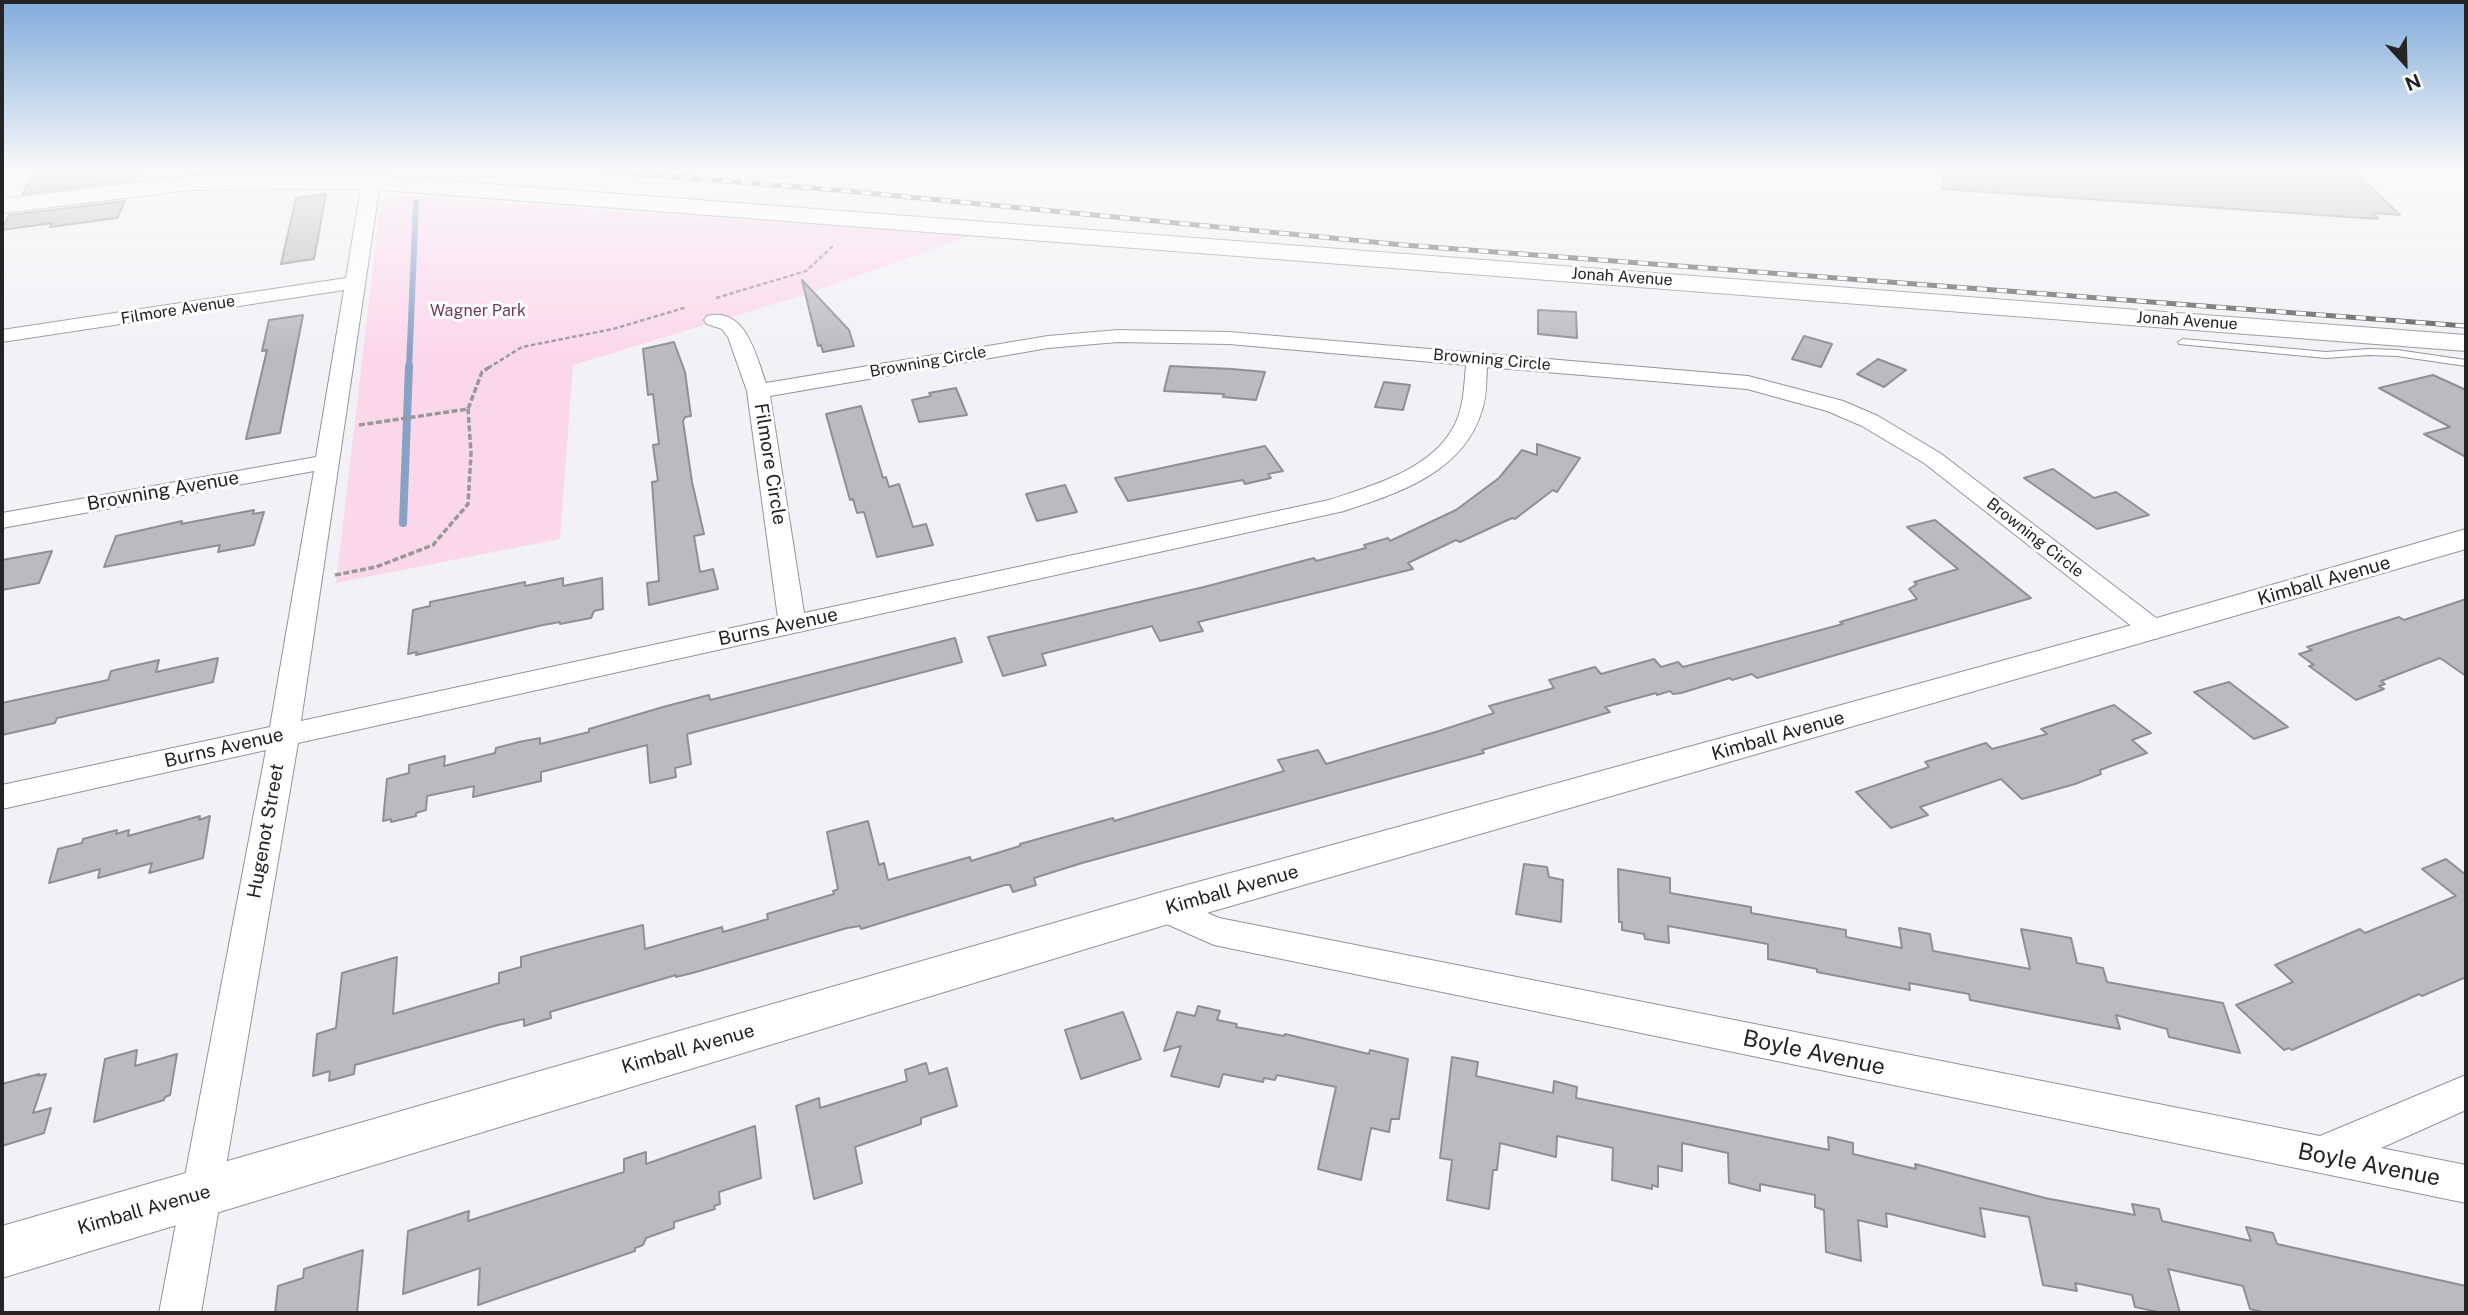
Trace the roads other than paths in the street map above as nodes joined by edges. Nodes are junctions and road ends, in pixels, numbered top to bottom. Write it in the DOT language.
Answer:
graph roads {
  1 [pos="363,232"];
  2 [pos="1030,232"];
  3 [pos="354,283"];
  4 [pos="714,310"];
  5 [pos="2,336"];
  6 [pos="2183,342"];
  7 [pos="2466,342"];
  8 [pos="1477,359"];
  9 [pos="2466,363"];
  10 [pos="758,391"];
  11 [pos="325,463"];
  12 [pos="2,520"];
  13 [pos="2466,539"];
  14 [pos="792,623"];
  15 [pos="2154,631"];
  16 [pos="284,734"];
  17 [pos="2,797"];
  18 [pos="1165,908"];
  19 [pos="2466,1092"];
  20 [pos="2318,1156"];
  21 [pos="2466,1184"];
  22 [pos="199,1194"];
  23 [pos="2,1252"];
  24 [pos="180,1313"];
  1 -- 3 [label="street, Hugenot Street"];
  2 -- 7 [label="street, Jonah Avenue"];
  3 -- 5 [label="street, Filmore Avenue"];
  3 -- 11 [label="street, Hugenot Street"];
  4 -- 10 [label="street, Filmore Circle"];
  6 -- 9 [label="lane"];
  8 -- 10 [label="street, Browning Circle"];
  8 -- 14 [label="street, Burns Avenue"];
  8 -- 15 [label="street, Browning Circle"];
  10 -- 14 [label="street, Filmore Circle"];
  11 -- 12 [label="street, Browning Avenue"];
  11 -- 16 [label="street, Hugenot Street"];
  13 -- 15 [label="street, Kimball Avenue"];
  14 -- 16 [label="street, Burns Avenue"];
  15 -- 18 [label="street, Kimball Avenue"];
  16 -- 17 [label="street, Burns Avenue"];
  16 -- 22 [label="street, Hugenot Street"];
  18 -- 20 [label="street, Boyle Avenue"];
  18 -- 22 [label="street, Kimball Avenue"];
  19 -- 20 [label="street"];
  20 -- 21 [label="street, Boyle Avenue"];
  22 -- 23 [label="street, Kimball Avenue"];
  22 -- 24 [label="street, Hugenot Street"];
}
